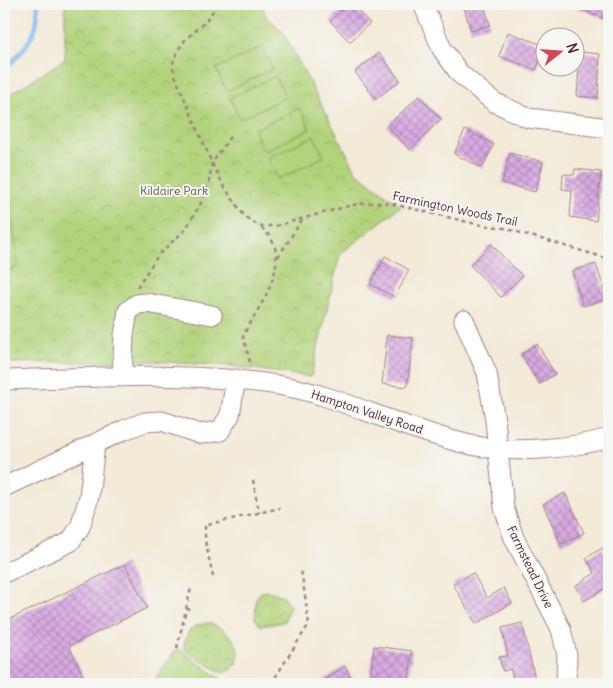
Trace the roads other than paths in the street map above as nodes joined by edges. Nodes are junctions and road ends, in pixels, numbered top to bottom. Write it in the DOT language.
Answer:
graph roads {
  1 [pos="423,4"];
  2 [pos="609,128"];
  3 [pos="212,315"];
  4 [pos="464,320"];
  5 [pos="122,377"];
  6 [pos="236,379"];
  7 [pos="4,380"];
  8 [pos="609,438"];
  9 [pos="95,445"];
  10 [pos="497,448"];
  11 [pos="4,488"];
  12 [pos="4,573"];
  13 [pos="566,684"];
  1 -- 2 [label="street"];
  3 -- 5 [label="street"];
  4 -- 10 [label="street, Farmstead Drive"];
  5 -- 6 [label="street, Hampton Valley Road"];
  5 -- 7 [label="street, Hampton Valley Road"];
  6 -- 9 [label="street"];
  6 -- 10 [label="street, Hampton Valley Road"];
  8 -- 10 [label="street, Hampton Valley Road"];
  9 -- 11 [label="street"];
  9 -- 12 [label="street"];
  10 -- 13 [label="street, Farmstead Drive"];
}
